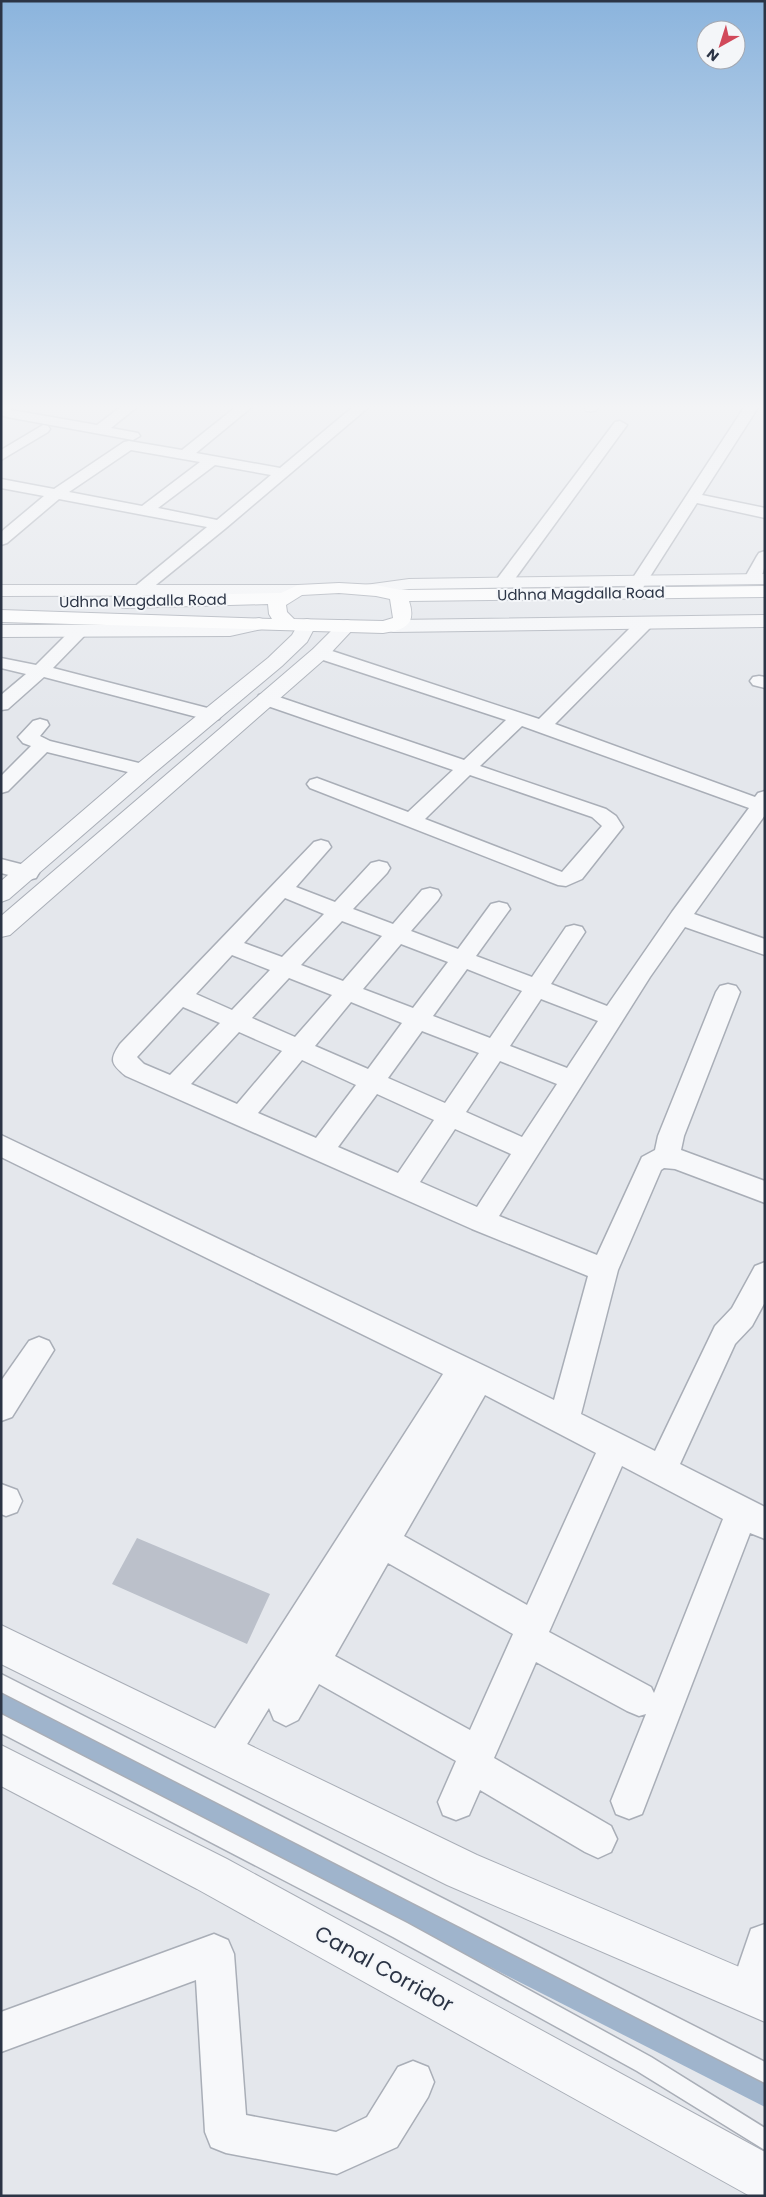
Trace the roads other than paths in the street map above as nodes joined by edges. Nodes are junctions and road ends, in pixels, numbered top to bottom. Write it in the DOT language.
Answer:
graph roads {
  1 [pos="39,509"];
  2 [pos="133,509"];
  3 [pos="148,509"];
  4 [pos="240,509"];
  5 [pos="558,509"];
  6 [pos="685,509"];
  7 [pos="743,509"];
  8 [pos="145,511"];
  9 [pos="765,513"];
  10 [pos="220,525"];
  11 [pos="1,540"];
  12 [pos="765,556"];
  13 [pos="503,583"];
  14 [pos="761,583"];
  15 [pos="634,587"];
  16 [pos="371,589"];
  17 [pos="1,591"];
  18 [pos="291,594"];
  19 [pos="131,596"];
  20 [pos="1,602"];
  21 [pos="765,607"];
  22 [pos="398,612"];
  23 [pos="1,616"];
  24 [pos="765,621"];
  25 [pos="645,623"];
  26 [pos="259,624"];
  27 [pos="298,625"];
  28 [pos="347,626"];
  29 [pos="1,631"];
  30 [pos="79,632"];
  31 [pos="320,653"];
  32 [pos="1,663"];
  33 [pos="45,672"];
  34 [pos="266,699"];
  35 [pos="1,706"];
  36 [pos="212,715"];
  37 [pos="519,718"];
  38 [pos="40,725"];
  39 [pos="542,726"];
  40 [pos="43,745"];
  41 [pos="468,768"];
  42 [pos="144,770"];
  43 [pos="317,784"];
  44 [pos="1,786"];
  45 [pos="763,803"];
  46 [pos="411,821"];
  47 [pos="321,847"];
  48 [pos="1,866"];
  49 [pos="379,868"];
  50 [pos="28,873"];
  51 [pos="281,889"];
  52 [pos="1,894"];
  53 [pos="430,894"];
  54 [pos="499,910"];
  55 [pos="338,911"];
  56 [pos="682,915"];
  57 [pos="2,928"];
  58 [pos="574,932"];
  59 [pos="397,934"];
  60 [pos="765,939"];
  61 [pos="228,945"];
  62 [pos="765,947"];
  63 [pos="462,959"];
  64 [pos="286,968"];
  65 [pos="537,988"];
  66 [pos="347,992"];
  67 [pos="728,992"];
  68 [pos="180,996"];
  69 [pos="612,1017"];
  70 [pos="418,1020"];
  71 [pos="236,1021"];
  72 [pos="299,1049"];
  73 [pos="495,1050"];
  74 [pos="572,1080"];
  75 [pos="372,1081"];
  76 [pos="174,1087"];
  77 [pos="241,1116"];
  78 [pos="450,1116"];
  79 [pos="1,1145"];
  80 [pos="527,1150"];
  81 [pos="321,1151"];
  82 [pos="667,1157"];
  83 [pos="403,1186"];
  84 [pos="765,1192"];
  85 [pos="482,1221"];
  86 [pos="604,1270"];
  87 [pos="765,1274"];
  88 [pos="39,1350"];
  89 [pos="470,1373"];
  90 [pos="1,1407"];
  91 [pos="564,1420"];
  92 [pos="615,1446"];
  93 [pos="662,1470"];
  94 [pos="754,1518"];
  95 [pos="384,1542"];
  96 [pos="531,1633"];
  97 [pos="1,1644"];
  98 [pos="313,1662"];
  99 [pos="1,1683"];
  100 [pos="639,1700"];
  101 [pos="286,1708"];
  102 [pos="1,1724"];
  103 [pos="222,1751"];
  104 [pos="475,1759"];
  105 [pos="1,1765"];
  106 [pos="630,1801"];
  107 [pos="456,1802"];
  108 [pos="598,1839"];
  109 [pos="765,1944"];
  110 [pos="757,1997"];
  111 [pos="1,2032"];
  112 [pos="765,2073"];
  113 [pos="413,2082"];
  114 [pos="765,2140"];
  115 [pos="765,2178"];
  1 -- 11 [label="street"];
  2 -- 8 [label="street"];
  3 -- 8 [label="street"];
  4 -- 10 [label="street"];
  5 -- 13 [label="street"];
  6 -- 15 [label="street"];
  7 -- 9 [label="street"];
  8 -- 10 [label="street"];
  10 -- 19 [label="street"];
  12 -- 14 [label="street"];
  13 -- 15 [label="street"];
  13 -- 16 [label="street"];
  14 -- 15 [label="main road, Udhna Magdalla Road"];
  15 -- 22 [label="main road, Udhna Magdalla Road"];
  16 -- 18 [label="main road, Udhna Magdalla Road"];
  16 -- 22 [label="main road, Udhna Magdalla Road"];
  17 -- 19 [label="street"];
  18 -- 19 [label="main road, Udhna Magdalla Road"];
  18 -- 27 [label="main road"];
  19 -- 20 [label="main road, Udhna Magdalla Road"];
  21 -- 22 [label="main road, Udhna Magdalla Road"];
  22 -- 25 [label="street"];
  22 -- 28 [label="main road"];
  23 -- 26 [label="main road"];
  24 -- 25 [label="street"];
  25 -- 39 [label="street"];
  26 -- 27 [label="main road"];
  26 -- 30 [label="street"];
  27 -- 28 [label="main road"];
  27 -- 36 [label="street"];
  28 -- 31 [label="street"];
  29 -- 30 [label="street"];
  30 -- 33 [label="street"];
  31 -- 34 [label="street"];
  31 -- 37 [label="street"];
  32 -- 33 [label="street"];
  33 -- 35 [label="street"];
  33 -- 36 [label="street"];
  34 -- 41 [label="street"];
  34 -- 57 [label="street"];
  36 -- 42 [label="street"];
  37 -- 39 [label="street"];
  37 -- 41 [label="street"];
  38 -- 40 [label="street"];
  39 -- 45 [label="street"];
  40 -- 42 [label="street"];
  40 -- 44 [label="street"];
  41 -- 46 [label="street"];
  41 -- 46 [label="street"];
  42 -- 50 [label="street"];
  43 -- 46 [label="street"];
  45 -- 56 [label="street"];
  47 -- 51 [label="street"];
  48 -- 50 [label="street"];
  49 -- 55 [label="street"];
  50 -- 52 [label="street"];
  51 -- 55 [label="street"];
  51 -- 61 [label="street"];
  53 -- 59 [label="street"];
  54 -- 63 [label="street"];
  55 -- 59 [label="street"];
  55 -- 64 [label="street"];
  56 -- 60 [label="street"];
  56 -- 62 [label="street"];
  56 -- 69 [label="street"];
  58 -- 65 [label="street"];
  59 -- 63 [label="street"];
  59 -- 66 [label="street"];
  61 -- 64 [label="street"];
  61 -- 68 [label="street"];
  63 -- 65 [label="street"];
  63 -- 70 [label="street"];
  64 -- 66 [label="street"];
  64 -- 71 [label="street"];
  65 -- 69 [label="street"];
  65 -- 73 [label="street"];
  66 -- 70 [label="street"];
  66 -- 72 [label="street"];
  67 -- 82 [label="street"];
  68 -- 71 [label="street"];
  68 -- 76 [label="street"];
  69 -- 74 [label="street"];
  70 -- 73 [label="street"];
  70 -- 75 [label="street"];
  71 -- 72 [label="street"];
  71 -- 76 [label="street"];
  72 -- 75 [label="street"];
  72 -- 77 [label="street"];
  73 -- 74 [label="street"];
  73 -- 78 [label="street"];
  74 -- 80 [label="street"];
  75 -- 78 [label="street"];
  75 -- 81 [label="street"];
  76 -- 77 [label="street"];
  77 -- 81 [label="street"];
  78 -- 80 [label="street"];
  78 -- 83 [label="street"];
  79 -- 89 [label="street"];
  80 -- 85 [label="street"];
  81 -- 83 [label="street"];
  82 -- 84 [label="street"];
  82 -- 86 [label="street"];
  83 -- 85 [label="street"];
  85 -- 86 [label="street"];
  86 -- 91 [label="street"];
  87 -- 93 [label="street"];
  88 -- 90 [label="street"];
  89 -- 91 [label="street"];
  89 -- 95 [label="street"];
  89 -- 103 [label="street"];
  91 -- 92 [label="street"];
  92 -- 93 [label="street"];
  92 -- 96 [label="street"];
  93 -- 94 [label="street"];
  94 -- 106 [label="street"];
  95 -- 96 [label="street"];
  95 -- 98 [label="street"];
  96 -- 100 [label="street"];
  96 -- 104 [label="street"];
  97 -- 103 [label="street"];
  98 -- 101 [label="street"];
  98 -- 104 [label="street"];
  99 -- 112 [label="lane"];
  102 -- 114 [label="lane"];
  103 -- 110 [label="street"];
  104 -- 107 [label="street"];
  104 -- 108 [label="street"];
  105 -- 115 [label="street, Canal Corridor"];
  109 -- 110 [label="street"];
  111 -- 113 [label="street"];
}
